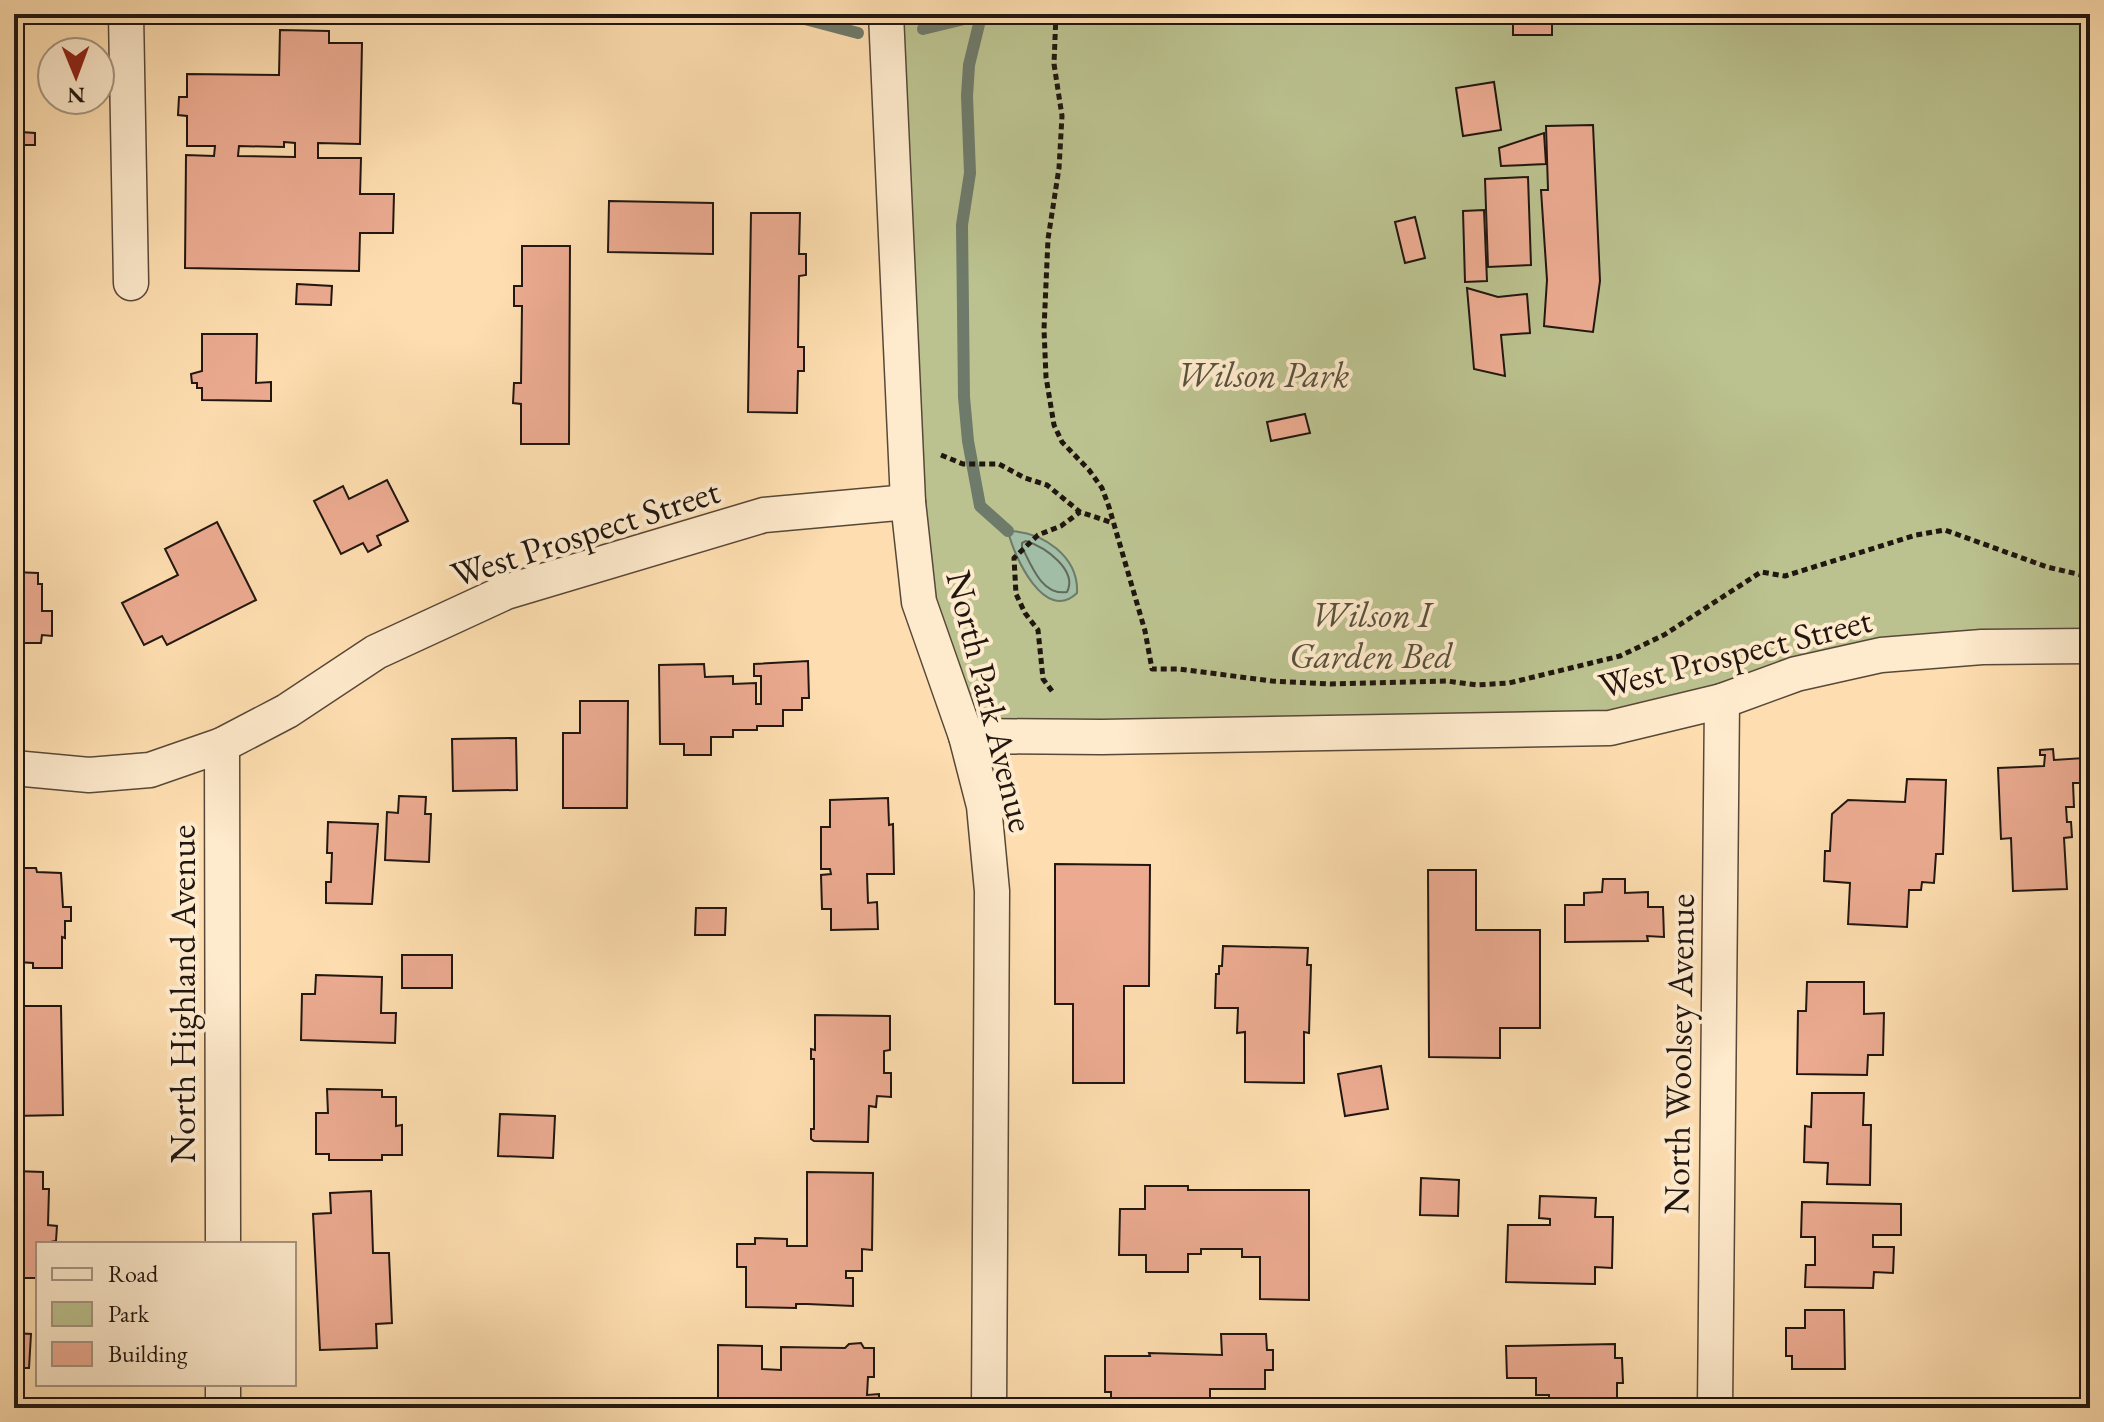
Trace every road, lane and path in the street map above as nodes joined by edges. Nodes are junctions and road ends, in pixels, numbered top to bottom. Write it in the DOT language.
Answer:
graph roads {
  1 [pos="126,14"];
  2 [pos="886,14"];
  3 [pos="1056,14"];
  4 [pos="131,283"];
  5 [pos="929,450"];
  6 [pos="908,502"];
  7 [pos="1080,512"];
  8 [pos="1114,524"];
  9 [pos="2090,577"];
  10 [pos="2090,646"];
  11 [pos="1052,691"];
  12 [pos="1722,701"];
  13 [pos="966,736"];
  14 [pos="222,745"];
  15 [pos="14,768"];
  16 [pos="223,1242"];
  17 [pos="223,1386"];
  18 [pos="223,1408"];
  19 [pos="989,1408"];
  20 [pos="1715,1408"];
  1 -- 4 [label="street"];
  2 -- 6 [label="street, North Park Avenue"];
  3 -- 8 [label="path"];
  5 -- 7 [label="path"];
  6 -- 13 [label="street, North Park Avenue"];
  6 -- 14 [label="street, West Prospect Street"];
  7 -- 8 [label="path"];
  7 -- 11 [label="path"];
  8 -- 9 [label="path"];
  10 -- 12 [label="street, West Prospect Street"];
  12 -- 13 [label="street, West Prospect Street"];
  12 -- 20 [label="street, North Woolsey Avenue"];
  13 -- 19 [label="street, North Park Avenue"];
  14 -- 15 [label="street, West Prospect Street"];
  14 -- 16 [label="street, North Highland Avenue"];
  17 -- 18 [label="street"];
}
